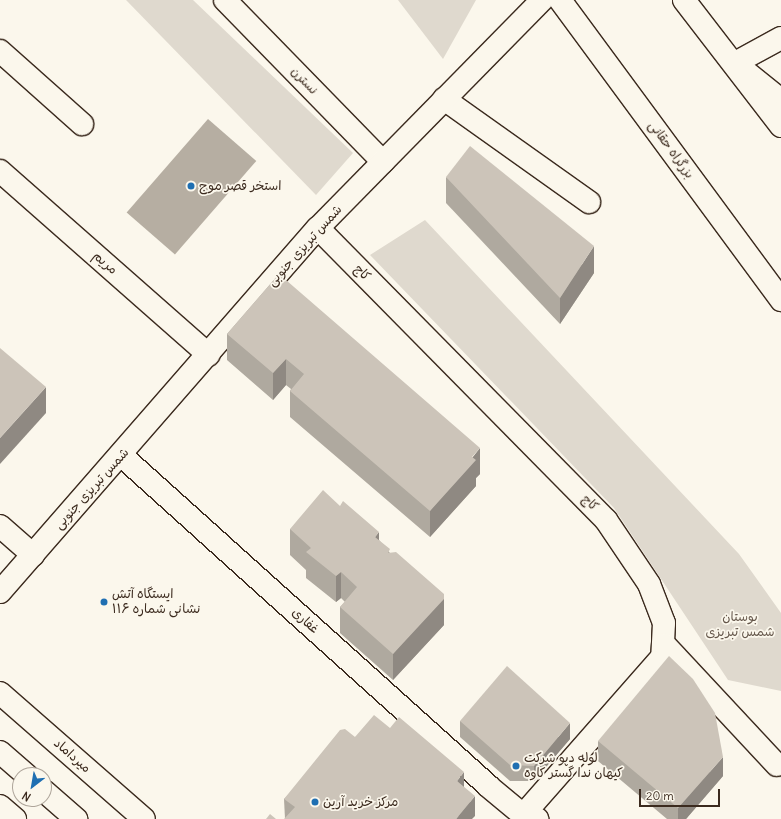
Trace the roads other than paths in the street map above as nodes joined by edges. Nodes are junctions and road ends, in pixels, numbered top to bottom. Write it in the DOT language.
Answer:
graph roads {
  1 [pos="225,0"];
  2 [pos="542,0"];
  3 [pos="560,0"];
  4 [pos="684,0"];
  5 [pos="781,38"];
  6 [pos="0,51"];
  7 [pos="735,63"];
  8 [pos="444,99"];
  9 [pos="781,100"];
  10 [pos="82,124"];
  11 [pos="781,126"];
  12 [pos="383,162"];
  13 [pos="0,171"];
  14 [pos="589,202"];
  15 [pos="318,228"];
  16 [pos="781,300"];
  17 [pos="209,355"];
  18 [pos="122,456"];
  19 [pos="0,526"];
  20 [pos="33,555"];
  21 [pos="0,592"];
  22 [pos="665,646"];
  23 [pos="0,693"];
  24 [pos="0,752"];
  25 [pos="777,765"];
  26 [pos="17,767"];
  27 [pos="52,798"];
  28 [pos="0,806"];
  29 [pos="530,817"];
  30 [pos="15,819"];
  31 [pos="76,819"];
  32 [pos="144,819"];
  1 -- 12 [label="main road, نسترن"];
  2 -- 8 [label="main road, شمس تبریزی جنوبی"];
  3 -- 16 [label="main road, بزرگراه حقانی"];
  4 -- 7 [label="main road"];
  5 -- 7 [label="main road"];
  6 -- 10 [label="main road"];
  7 -- 9 [label="main road"];
  7 -- 11 [label="main road"];
  8 -- 12 [label="main road, شمس تبریزی جنوبی"];
  8 -- 14 [label="main road"];
  12 -- 15 [label="main road, شمس تبریزی جنوبی"];
  13 -- 17 [label="main road, مریم"];
  15 -- 17 [label="main road, شمس تبریزی جنوبی"];
  15 -- 22 [label="main road, کاج"];
  17 -- 18 [label="main road, شمس تبریزی جنوبی"];
  18 -- 20 [label="main road, شمس تبریزی جنوبی"];
  18 -- 29 [label="main road, غفارى"];
  19 -- 20 [label="main road"];
  20 -- 21 [label="main road, شمس تبریزی جنوبی"];
  22 -- 25 [label="main road"];
  22 -- 29 [label="main road, کاج"];
  23 -- 32 [label="main road, میرداماد"];
  24 -- 26 [label="main road"];
  27 -- 31 [label="main road"];
  28 -- 30 [label="main road"];
}
